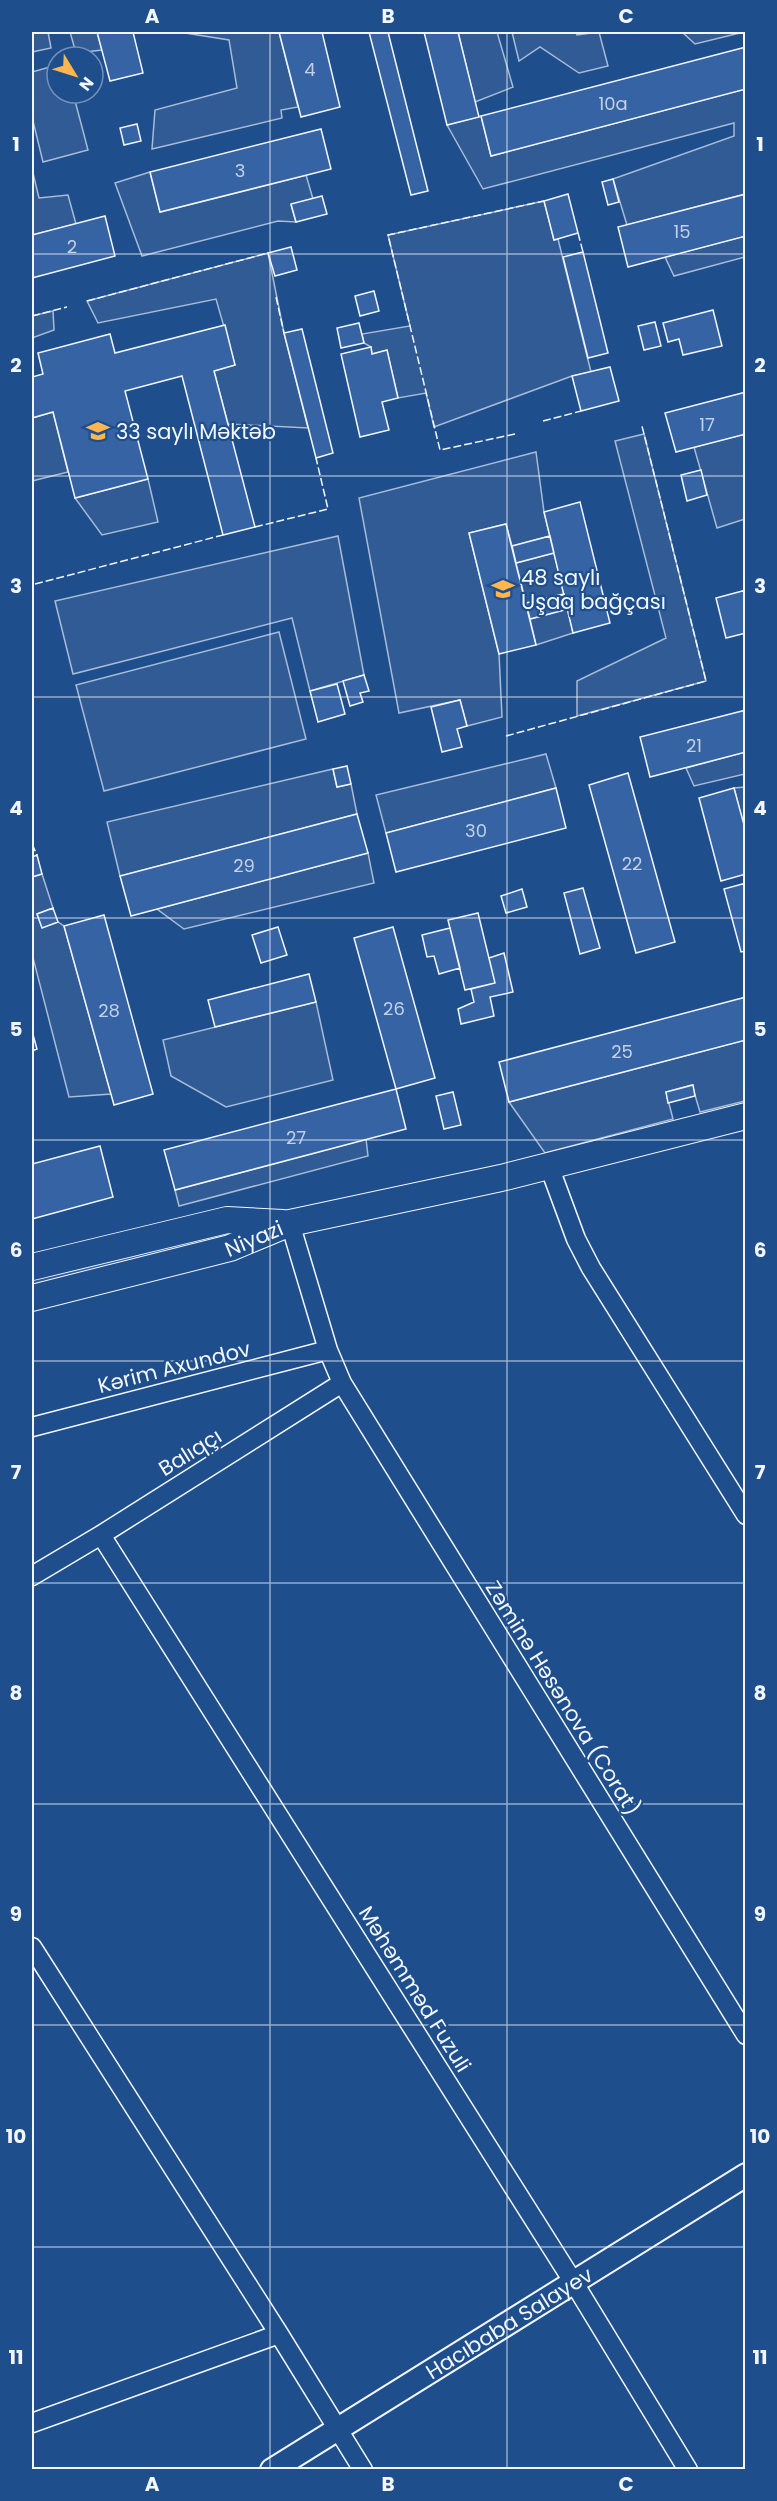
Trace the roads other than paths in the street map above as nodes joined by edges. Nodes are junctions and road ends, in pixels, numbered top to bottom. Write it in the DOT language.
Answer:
graph roads {
  1 [pos="746,1116"];
  2 [pos="549,1166"];
  3 [pos="290,1223"];
  4 [pos="32,1267"];
  5 [pos="32,1298"];
  6 [pos="328,1350"];
  7 [pos="342,1383"];
  8 [pos="32,1427"];
  9 [pos="746,1515"];
  10 [pos="101,1535"];
  11 [pos="32,1576"];
  12 [pos="32,1947"];
  13 [pos="746,2036"];
  14 [pos="746,2175"];
  15 [pos="574,2283"];
  16 [pos="279,2334"];
  17 [pos="32,2422"];
  18 [pos="338,2427"];
  19 [pos="272,2469"];
  20 [pos="363,2469"];
  21 [pos="688,2469"];
  1 -- 2 [label="main road"];
  2 -- 3 [label="main road"];
  2 -- 9 [label="street"];
  3 -- 4 [label="main road, Niyazi"];
  3 -- 5 [label="main road, Niyazi"];
  3 -- 6 [label="street"];
  6 -- 7 [label="street"];
  6 -- 8 [label="street, Kərim Axundov"];
  7 -- 10 [label="street, Balıqçı"];
  7 -- 13 [label="street, Zəminə Həsənova (Corat)"];
  10 -- 11 [label="street, Balıqçı"];
  10 -- 15 [label="street, Məhəmməd Fuzuli"];
  12 -- 16 [label="street"];
  14 -- 15 [label="street, Hacıbaba Salayev"];
  15 -- 18 [label="street, Hacıbaba Salayev"];
  15 -- 21 [label="street, Məhəmməd Fuzuli"];
  16 -- 17 [label="street"];
  16 -- 18 [label="street"];
  18 -- 19 [label="street, Hacıbaba Salayev"];
  18 -- 20 [label="street"];
}
